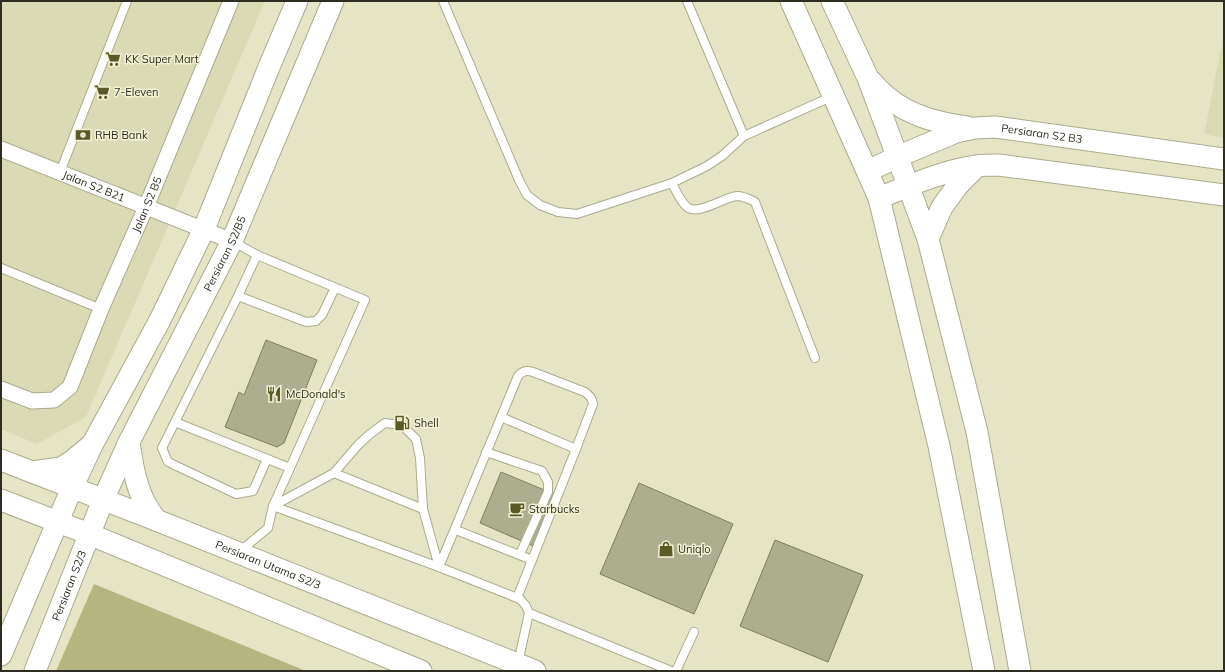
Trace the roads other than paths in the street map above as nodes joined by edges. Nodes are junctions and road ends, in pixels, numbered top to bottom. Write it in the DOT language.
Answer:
graph roads {
  1 [pos="127,1"];
  2 [pos="231,1"];
  3 [pos="297,1"];
  4 [pos="333,1"];
  5 [pos="443,1"];
  6 [pos="687,1"];
  7 [pos="791,1"];
  8 [pos="832,1"];
  9 [pos="868,78"];
  10 [pos="834,96"];
  11 [pos="975,128"];
  12 [pos="744,136"];
  13 [pos="1,149"];
  14 [pos="897,157"];
  15 [pos="1224,159"];
  16 [pos="977,166"];
  17 [pos="868,171"];
  18 [pos="60,172"];
  19 [pos="672,183"];
  20 [pos="908,186"];
  21 [pos="1224,194"];
  22 [pos="879,198"];
  23 [pos="146,207"];
  24 [pos="204,229"];
  25 [pos="928,239"];
  26 [pos="232,241"];
  27 [pos="257,255"];
  28 [pos="1,268"];
  29 [pos="335,288"];
  30 [pos="238,296"];
  31 [pos="101,309"];
  32 [pos="815,358"];
  33 [pos="1,389"];
  34 [pos="502,417"];
  35 [pos="175,422"];
  36 [pos="129,442"];
  37 [pos="92,445"];
  38 [pos="576,449"];
  39 [pos="486,452"];
  40 [pos="267,459"];
  41 [pos="1,460"];
  42 [pos="290,468"];
  43 [pos="31,472"];
  44 [pos="334,473"];
  45 [pos="72,488"];
  46 [pos="1,500"];
  47 [pos="103,500"];
  48 [pos="273,506"];
  49 [pos="423,509"];
  50 [pos="156,520"];
  51 [pos="57,523"];
  52 [pos="456,530"];
  53 [pos="89,534"];
  54 [pos="238,553"];
  55 [pos="520,554"];
  56 [pos="532,560"];
  57 [pos="440,567"];
  58 [pos="519,598"];
  59 [pos="529,613"];
  60 [pos="694,632"];
  61 [pos="1,655"];
  62 [pos="526,667"];
  63 [pos="35,671"];
  64 [pos="421,671"];
  65 [pos="671,671"];
  66 [pos="676,671"];
  67 [pos="984,671"];
  68 [pos="1020,671"];
  1 -- 18 [label="lane"];
  2 -- 23 [label="street, Jalan S2 B5"];
  3 -- 24 [label="main road"];
  4 -- 26 [label="main road, Persiaran S2/B5"];
  5 -- 19 [label="lane"];
  6 -- 12 [label="lane"];
  7 -- 10 [label="main road"];
  8 -- 9 [label="main road"];
  9 -- 11 [label="main road"];
  9 -- 14 [label="main road"];
  10 -- 12 [label="lane"];
  10 -- 17 [label="main road"];
  11 -- 14 [label="main road, Persiaran S2 B3"];
  11 -- 15 [label="main road, Persiaran S2 B3"];
  12 -- 19 [label="lane"];
  13 -- 18 [label="street, Jalan S2 B21"];
  14 -- 17 [label="main road, Persiaran S2 B3"];
  14 -- 20 [label="main road"];
  16 -- 20 [label="main road"];
  16 -- 21 [label="main road"];
  16 -- 25 [label="main road"];
  17 -- 22 [label="main road"];
  18 -- 23 [label="street, Jalan S2 B21"];
  19 -- 32 [label="lane"];
  20 -- 22 [label="main road"];
  20 -- 25 [label="main road"];
  22 -- 67 [label="main road"];
  23 -- 24 [label="street, Jalan S2 B21"];
  23 -- 31 [label="street, Jalan S2 B5"];
  24 -- 26 [label="street, Jalan S2 B21"];
  24 -- 37 [label="main road"];
  25 -- 68 [label="main road"];
  26 -- 27 [label="lane"];
  26 -- 36 [label="main road, Persiaran S2/B5"];
  27 -- 29 [label="lane"];
  27 -- 30 [label="lane"];
  28 -- 31 [label="lane"];
  29 -- 30 [label="lane"];
  29 -- 42 [label="lane"];
  30 -- 35 [label="lane"];
  31 -- 33 [label="street, Jalan S2 B5"];
  34 -- 38 [label="lane"];
  34 -- 38 [label="lane"];
  34 -- 39 [label="lane"];
  35 -- 40 [label="lane"];
  35 -- 40 [label="lane"];
  36 -- 47 [label="main road, Persiaran S2/B5"];
  36 -- 50 [label="main road"];
  37 -- 43 [label="main road"];
  37 -- 45 [label="main road"];
  38 -- 56 [label="lane"];
  39 -- 52 [label="lane"];
  39 -- 55 [label="lane"];
  40 -- 42 [label="lane"];
  41 -- 43 [label="main road, Persiaran Utama S2/3"];
  42 -- 48 [label="lane"];
  43 -- 45 [label="main road, Persiaran Utama S2/3"];
  44 -- 48 [label="lane"];
  44 -- 49 [label="lane"];
  44 -- 49 [label="lane"];
  45 -- 47 [label="main road, Persiaran Utama S2/3"];
  45 -- 51 [label="main road"];
  46 -- 51 [label="main road"];
  47 -- 50 [label="main road, Persiaran Utama S2/3"];
  47 -- 53 [label="main road, Persiaran S2/3"];
  48 -- 54 [label="lane"];
  48 -- 57 [label="lane"];
  49 -- 57 [label="lane"];
  50 -- 54 [label="main road, Persiaran Utama S2/3"];
  51 -- 53 [label="main road"];
  51 -- 61 [label="main road"];
  52 -- 55 [label="lane"];
  52 -- 57 [label="lane"];
  53 -- 63 [label="main road, Persiaran S2/3"];
  53 -- 64 [label="main road"];
  54 -- 62 [label="main road, Persiaran Utama S2/3"];
  55 -- 56 [label="lane"];
  56 -- 58 [label="lane"];
  57 -- 58 [label="lane"];
  58 -- 59 [label="lane"];
  59 -- 62 [label="lane"];
  59 -- 65 [label="lane"];
  60 -- 66 [label="lane"];
}
